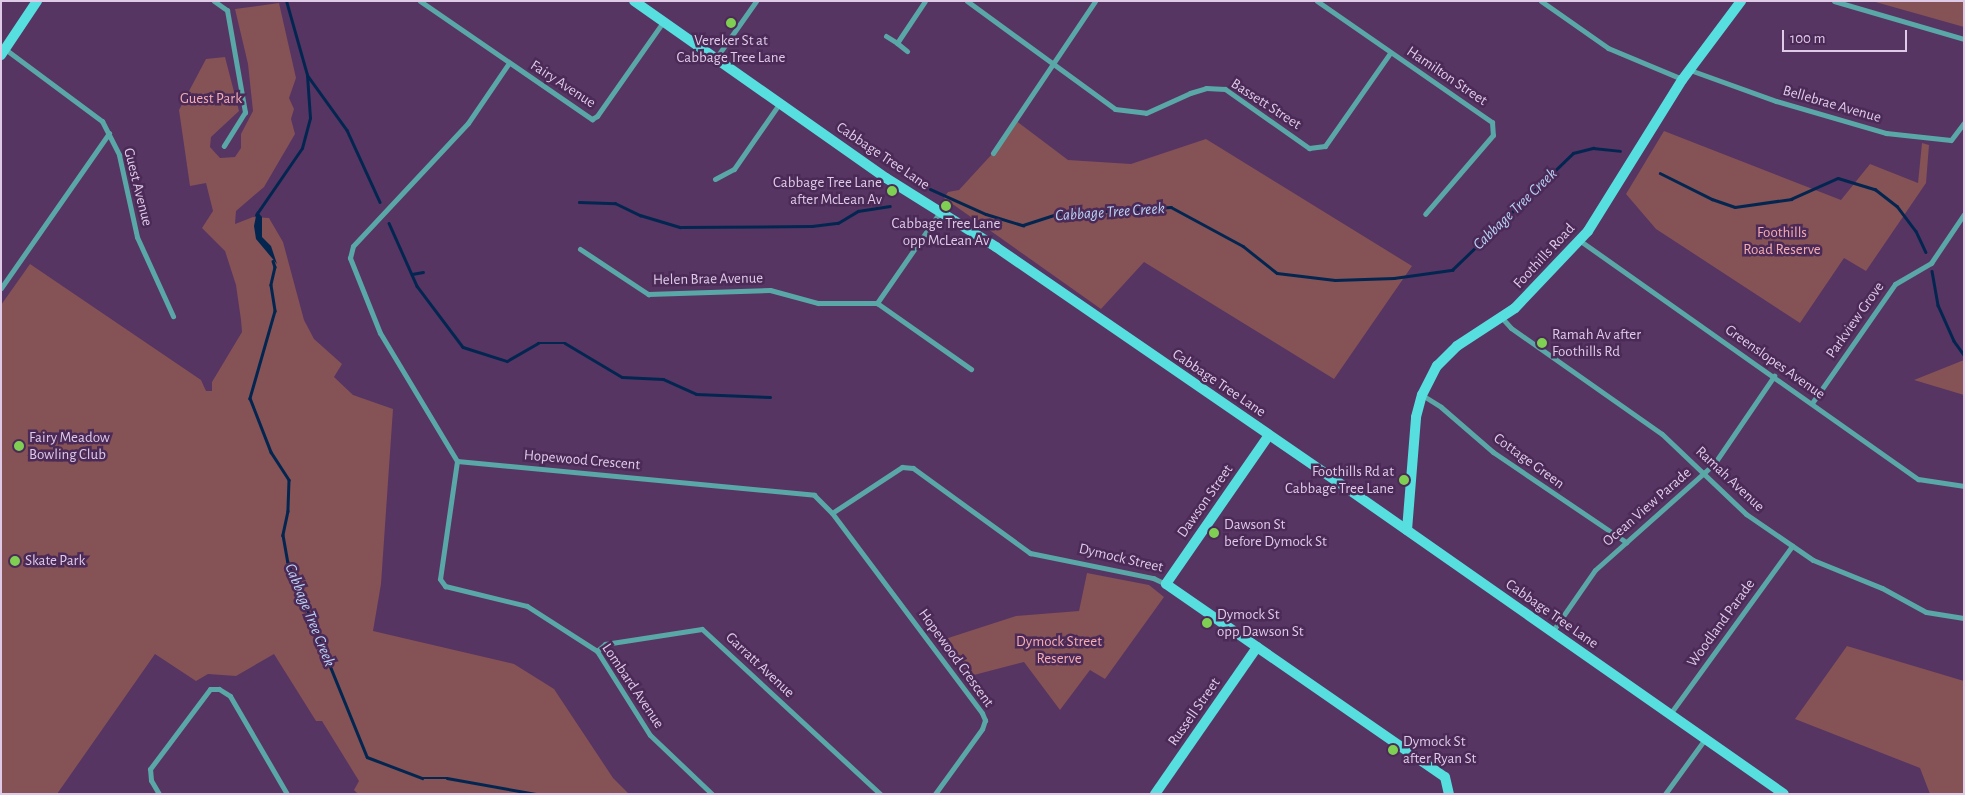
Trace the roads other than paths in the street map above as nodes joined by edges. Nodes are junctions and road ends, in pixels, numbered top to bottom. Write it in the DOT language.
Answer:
graph roads {
  1 [pos="37,1"];
  2 [pos="214,1"];
  3 [pos="420,1"];
  4 [pos="634,1"];
  5 [pos="756,1"];
  6 [pos="925,1"];
  7 [pos="967,1"];
  8 [pos="1095,1"];
  9 [pos="1317,1"];
  10 [pos="1541,1"];
  11 [pos="1741,1"];
  12 [pos="1834,1"];
  13 [pos="663,21"];
  14 [pos="886,36"];
  15 [pos="1964,39"];
  16 [pos="897,43"];
  17 [pos="907,51"];
  18 [pos="3,52"];
  19 [pos="1390,53"];
  20 [pos="716,58"];
  21 [pos="1053,62"];
  22 [pos="508,63"];
  23 [pos="1690,70"];
  24 [pos="1682,80"];
  25 [pos="780,103"];
  26 [pos="1964,123"];
  27 [pos="110,133"];
  28 [pos="224,146"];
  29 [pos="993,153"];
  30 [pos="715,179"];
  31 [pos="940,211"];
  32 [pos="1425,214"];
  33 [pos="1964,214"];
  34 [pos="1579,240"];
  35 [pos="580,249"];
  36 [pos="1,288"];
  37 [pos="877,303"];
  38 [pos="173,316"];
  39 [pos="1502,318"];
  40 [pos="971,368"];
  41 [pos="1774,376"];
  42 [pos="1422,395"];
  43 [pos="1812,403"];
  44 [pos="1269,435"];
  45 [pos="457,461"];
  46 [pos="1704,474"];
  47 [pos="1964,486"];
  48 [pos="832,513"];
  49 [pos="1406,530"];
  50 [pos="1626,542"];
  51 [pos="1792,546"];
  52 [pos="1166,584"];
  53 [pos="1964,618"];
  54 [pos="1552,632"];
  55 [pos="1257,647"];
  56 [pos="597,651"];
  57 [pos="1670,714"];
  58 [pos="1705,739"];
  59 [pos="159,794"];
  60 [pos="287,794"];
  61 [pos="712,794"];
  62 [pos="880,794"];
  63 [pos="935,794"];
  64 [pos="1155,794"];
  65 [pos="1448,794"];
  66 [pos="1665,794"];
  67 [pos="1784,794"];
  1 -- 18 [label="street"];
  2 -- 28 [label="street"];
  3 -- 22 [label="street, Fairy Avenue"];
  4 -- 13 [label="street, Cabbage Tree Lane"];
  5 -- 20 [label="street"];
  6 -- 16 [label="street"];
  7 -- 21 [label="street, Bassett Street"];
  8 -- 21 [label="street"];
  9 -- 19 [label="street, Hamilton Street"];
  10 -- 24 [label="street"];
  11 -- 23 [label="street, Foothills Road"];
  12 -- 15 [label="street"];
  13 -- 20 [label="street, Cabbage Tree Lane"];
  13 -- 22 [label="street, Fairy Avenue"];
  14 -- 16 [label="street"];
  16 -- 17 [label="street"];
  18 -- 27 [label="street, Guest Avenue"];
  19 -- 21 [label="street, Bassett Street"];
  19 -- 32 [label="street, Hamilton Street"];
  20 -- 25 [label="street, Cabbage Tree Lane"];
  21 -- 29 [label="street"];
  22 -- 45 [label="street"];
  23 -- 24 [label="street, Foothills Road"];
  23 -- 26 [label="street, Bellebrae Avenue"];
  24 -- 34 [label="street, Foothills Road"];
  25 -- 30 [label="street"];
  25 -- 31 [label="street, Cabbage Tree Lane"];
  27 -- 36 [label="street"];
  27 -- 38 [label="street, Guest Avenue"];
  31 -- 37 [label="street"];
  31 -- 44 [label="street, Cabbage Tree Lane"];
  33 -- 43 [label="street, Parkview Grove"];
  34 -- 39 [label="street, Foothills Road"];
  34 -- 41 [label="street, Greenslopes Avenue"];
  35 -- 37 [label="street, Helen Brae Avenue"];
  37 -- 40 [label="street"];
  39 -- 42 [label="street, Foothills Road"];
  39 -- 46 [label="street, Ramah Avenue"];
  41 -- 43 [label="street, Greenslopes Avenue"];
  41 -- 46 [label="street, Ocean View Parade"];
  42 -- 49 [label="street, Foothills Road"];
  42 -- 50 [label="street, Cottage Green"];
  43 -- 47 [label="street, Greenslopes Avenue"];
  44 -- 49 [label="street, Cabbage Tree Lane"];
  44 -- 52 [label="street, Dawson Street"];
  45 -- 48 [label="street, Hopewood Crescent"];
  45 -- 56 [label="street, Lombard Avenue"];
  46 -- 50 [label="street, Ocean View Parade"];
  46 -- 51 [label="street, Ramah Avenue"];
  48 -- 52 [label="street, Dymock Street"];
  48 -- 63 [label="street, Hopewood Crescent"];
  49 -- 54 [label="street, Cabbage Tree Lane"];
  50 -- 54 [label="street, Ocean View Parade"];
  51 -- 53 [label="street, Ramah Avenue"];
  51 -- 57 [label="street, Woodland Parade"];
  52 -- 55 [label="street, Dymock Street"];
  54 -- 57 [label="street, Cabbage Tree Lane"];
  55 -- 64 [label="street, Russell Street"];
  55 -- 65 [label="street, Dymock Street"];
  56 -- 61 [label="street, Lombard Avenue"];
  56 -- 62 [label="street, Garratt Avenue"];
  57 -- 58 [label="street, Cabbage Tree Lane"];
  58 -- 66 [label="street"];
  58 -- 67 [label="street, Cabbage Tree Lane"];
  59 -- 60 [label="street"];
}
